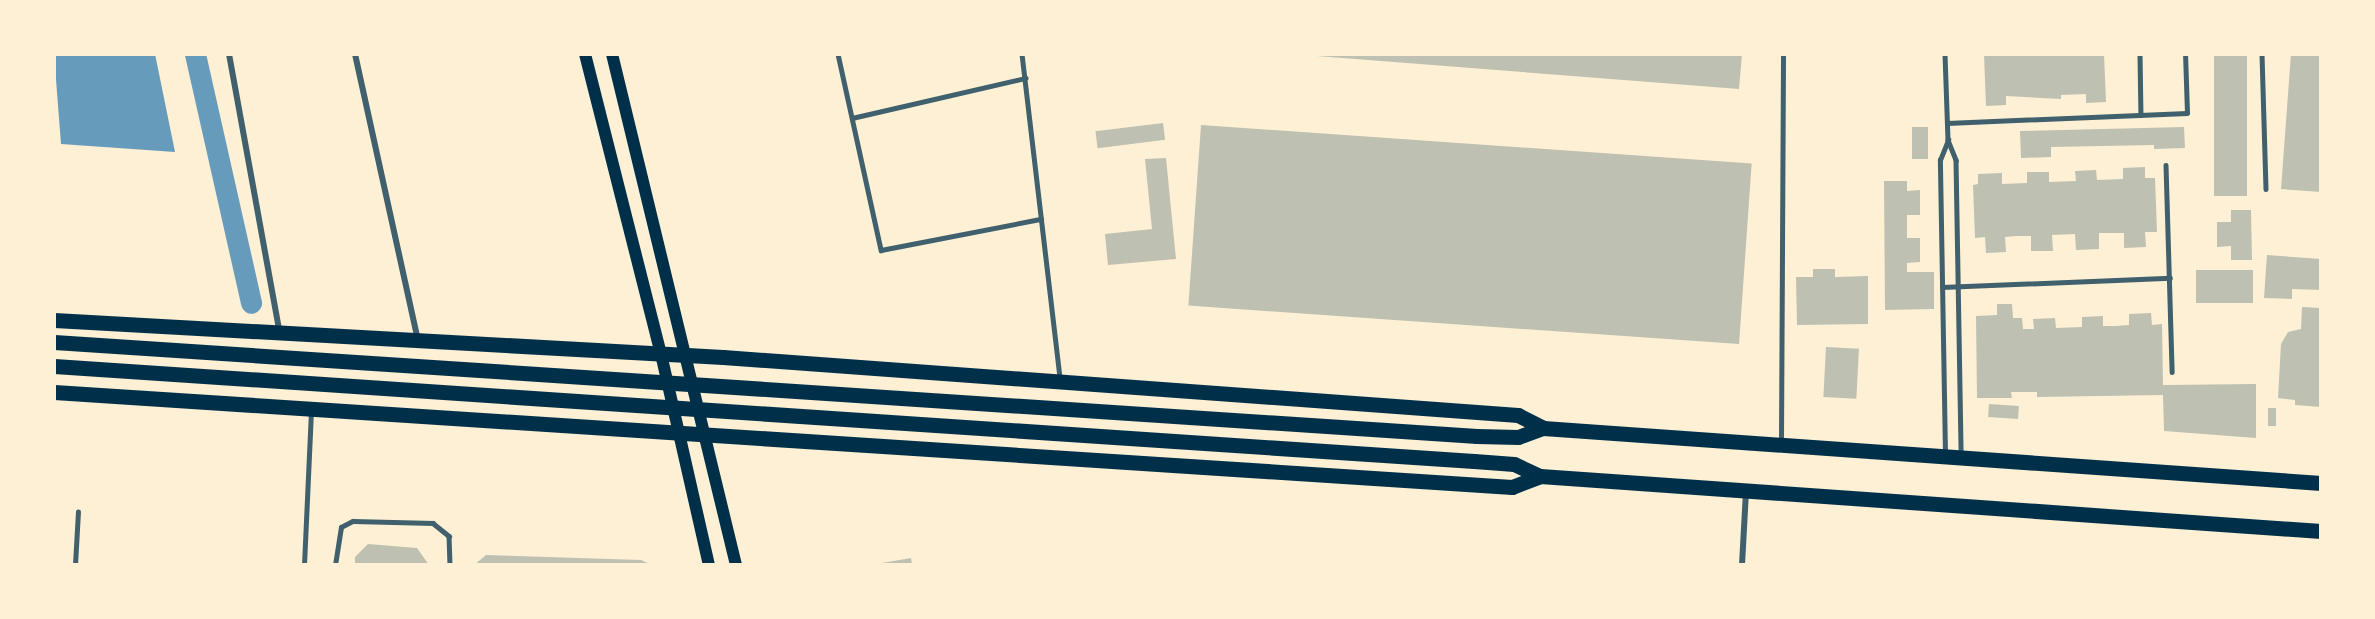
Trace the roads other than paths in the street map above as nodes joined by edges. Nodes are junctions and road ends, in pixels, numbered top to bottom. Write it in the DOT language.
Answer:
graph roads {
  1 [pos="229,54"];
  2 [pos="355,54"];
  3 [pos="585,54"];
  4 [pos="612,54"];
  5 [pos="838,54"];
  6 [pos="1022,54"];
  7 [pos="1783,54"];
  8 [pos="1945,54"];
  9 [pos="2139,54"];
  10 [pos="2185,54"];
  11 [pos="2262,54"];
  12 [pos="1025,78"];
  13 [pos="2141,115"];
  14 [pos="852,118"];
  15 [pos="1947,123"];
  16 [pos="1948,140"];
  17 [pos="2166,165"];
  18 [pos="2266,189"];
  19 [pos="1041,219"];
  20 [pos="2170,278"];
  21 [pos="1958,286"];
  22 [pos="1942,287"];
  23 [pos="54,320"];
  24 [pos="280,334"];
  25 [pos="418,341"];
  26 [pos="54,342"];
  27 [pos="661,354"];
  28 [pos="685,355"];
  29 [pos="54,366"];
  30 [pos="2172,372"];
  31 [pos="1061,383"];
  32 [pos="54,392"];
  33 [pos="311,410"];
  34 [pos="1544,428"];
  35 [pos="677,434"];
  36 [pos="703,435"];
  37 [pos="1781,443"];
  38 [pos="1945,456"];
  39 [pos="1961,457"];
  40 [pos="1540,476"];
  41 [pos="2321,483"];
  42 [pos="1746,491"];
  43 [pos="78,512"];
  44 [pos="2321,531"];
  45 [pos="75,565"];
  46 [pos="304,565"];
  47 [pos="335,565"];
  48 [pos="450,565"];
  49 [pos="708,565"];
  50 [pos="736,565"];
  51 [pos="1742,565"];
  1 -- 24 [label="street"];
  2 -- 25 [label="street"];
  3 -- 27 [label="main road"];
  4 -- 28 [label="main road"];
  5 -- 14 [label="lane"];
  6 -- 12 [label="lane"];
  7 -- 37 [label="lane"];
  8 -- 15 [label="lane"];
  9 -- 13 [label="lane"];
  10 -- 13 [label="lane"];
  11 -- 18 [label="lane"];
  12 -- 14 [label="lane"];
  12 -- 19 [label="lane"];
  13 -- 15 [label="lane"];
  14 -- 19 [label="lane"];
  15 -- 16 [label="lane"];
  16 -- 21 [label="lane"];
  16 -- 22 [label="lane"];
  17 -- 20 [label="lane"];
  19 -- 31 [label="lane"];
  20 -- 21 [label="lane"];
  20 -- 30 [label="lane"];
  21 -- 22 [label="lane"];
  21 -- 39 [label="lane"];
  22 -- 38 [label="lane"];
  23 -- 24 [label="main road"];
  24 -- 25 [label="main road"];
  25 -- 27 [label="main road"];
  26 -- 34 [label="main road"];
  27 -- 28 [label="main road"];
  27 -- 35 [label="main road"];
  28 -- 31 [label="main road"];
  28 -- 36 [label="main road"];
  29 -- 40 [label="main road"];
  31 -- 34 [label="main road"];
  32 -- 33 [label="main road"];
  33 -- 35 [label="main road"];
  33 -- 46 [label="lane"];
  34 -- 37 [label="main road"];
  35 -- 36 [label="main road"];
  35 -- 49 [label="main road"];
  36 -- 40 [label="main road"];
  36 -- 50 [label="main road"];
  37 -- 38 [label="main road"];
  38 -- 39 [label="main road"];
  39 -- 41 [label="main road"];
  40 -- 42 [label="main road"];
  42 -- 44 [label="main road"];
  42 -- 51 [label="street"];
  43 -- 45 [label="lane"];
  47 -- 48 [label="lane"];
}
